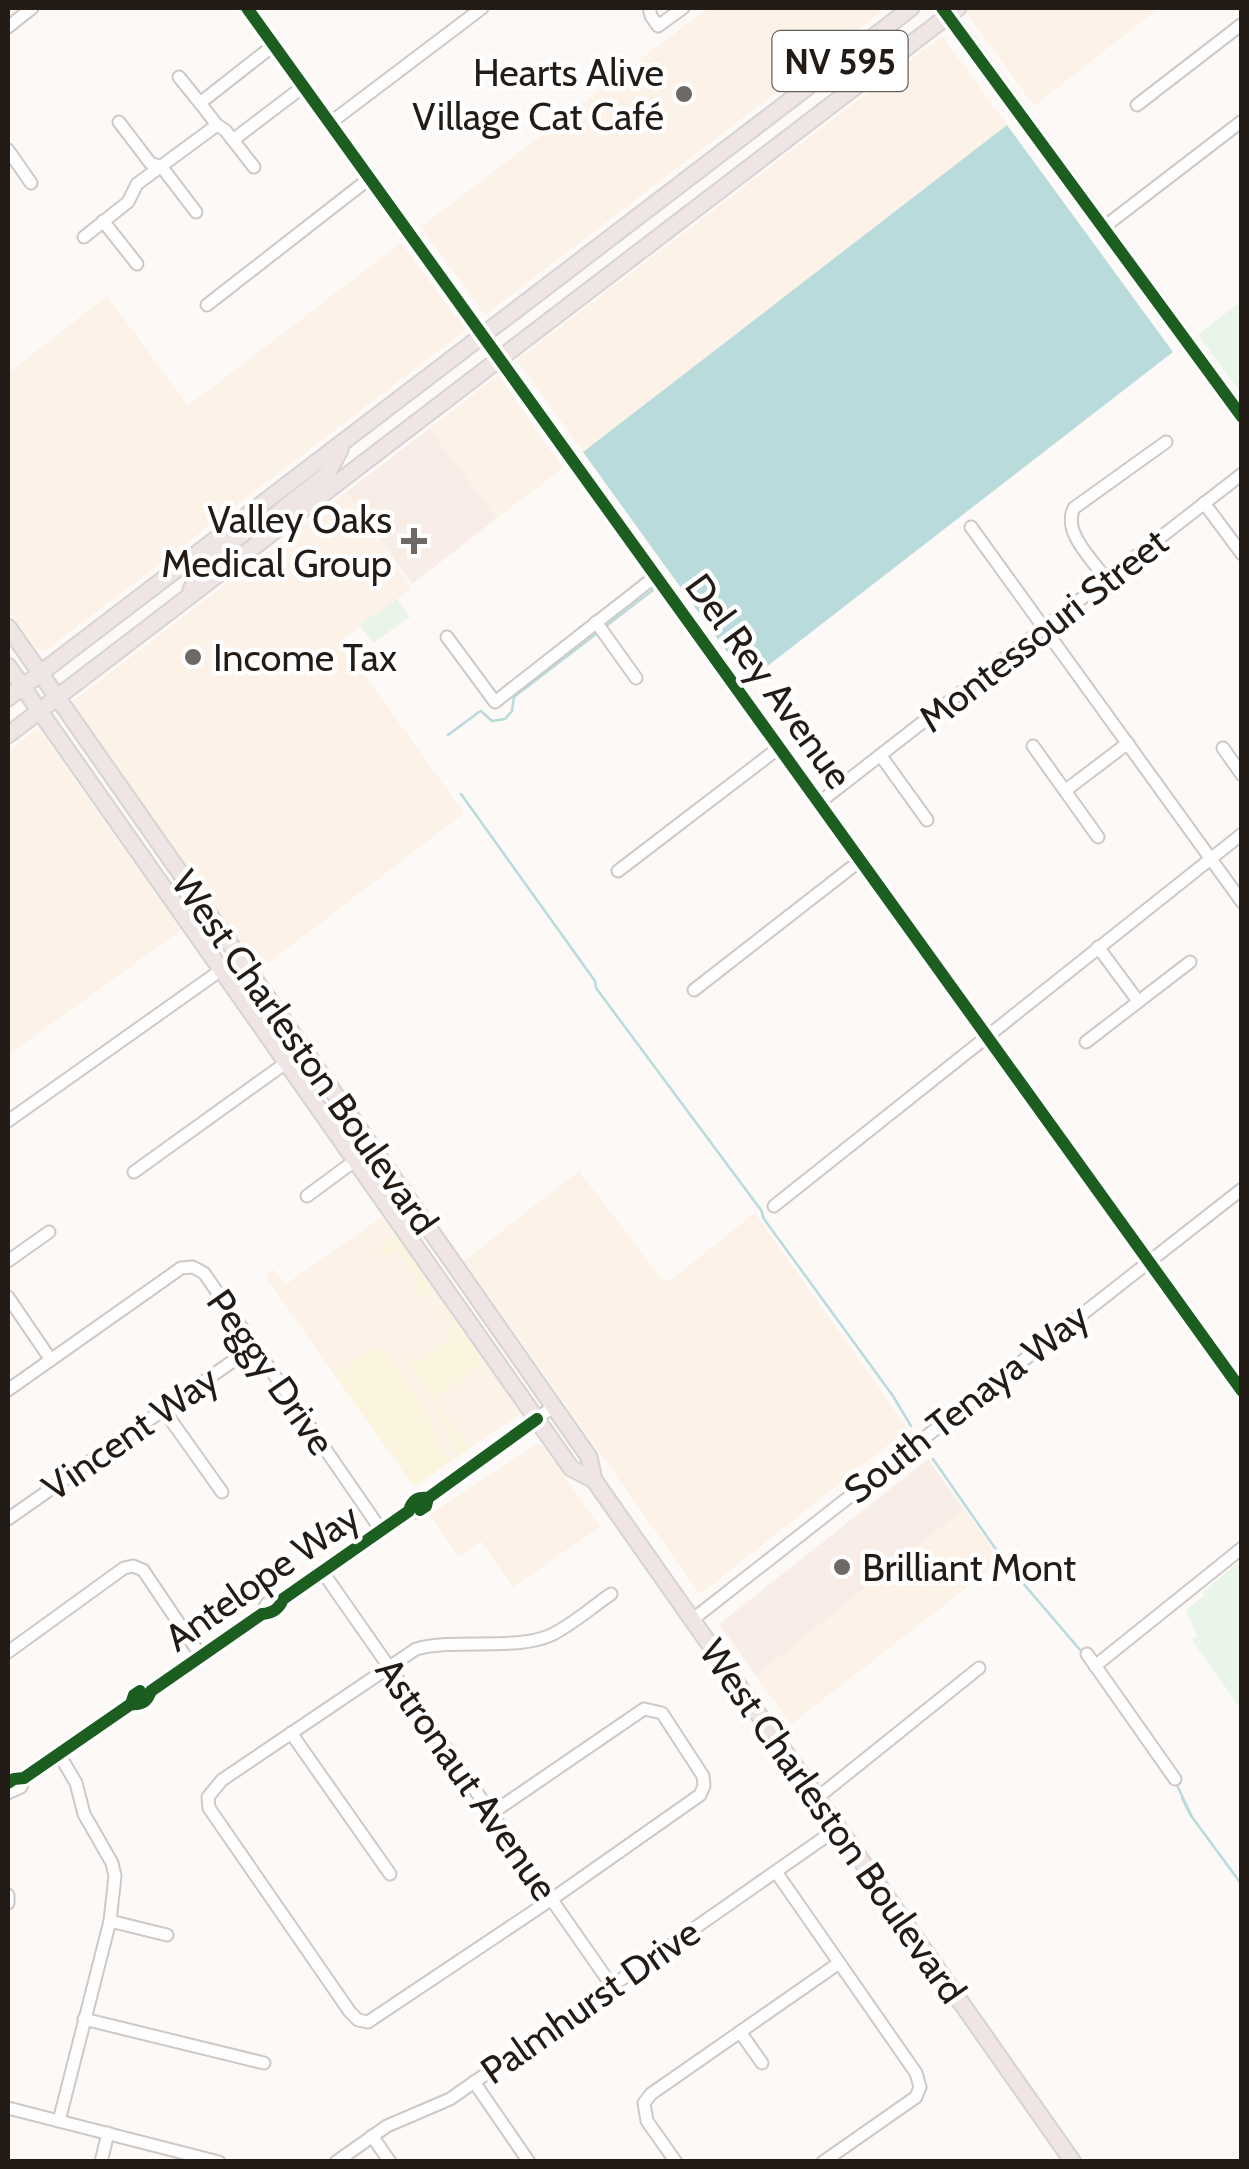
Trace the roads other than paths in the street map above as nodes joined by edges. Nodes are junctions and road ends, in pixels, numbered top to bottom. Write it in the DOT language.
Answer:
graph roads {
  1 [pos="32,8"];
  2 [pos="247,8"];
  3 [pos="482,8"];
  4 [pos="650,8"];
  5 [pos="682,8"];
  6 [pos="911,8"];
  7 [pos="949,10"];
  8 [pos="1242,24"];
  9 [pos="8,27"];
  10 [pos="274,45"];
  11 [pos="180,78"];
  12 [pos="304,86"];
  13 [pos="200,103"];
  14 [pos="1137,105"];
  15 [pos="1242,121"];
  16 [pos="119,122"];
  17 [pos="330,122"];
  18 [pos="216,125"];
  19 [pos="233,140"];
  20 [pos="8,150"];
  21 [pos="715,157"];
  22 [pos="160,166"];
  23 [pos="254,167"];
  24 [pos="698,170"];
  25 [pos="370,178"];
  26 [pos="731,181"];
  27 [pos="31,183"];
  28 [pos="714,194"];
  29 [pos="196,212"];
  30 [pos="103,222"];
  31 [pos="1104,227"];
  32 [pos="84,237"];
  33 [pos="137,264"];
  34 [pos="207,306"];
  35 [pos="483,335"];
  36 [pos="500,358"];
  37 [pos="1242,417"];
  38 [pos="344,442"];
  39 [pos="1166,442"];
  40 [pos="1242,474"];
  41 [pos="1204,503"];
  42 [pos="249,514"];
  43 [pos="971,527"];
  44 [pos="262,540"];
  45 [pos="1242,554"];
  46 [pos="656,576"];
  47 [pos="1106,579"];
  48 [pos="184,600"];
  49 [pos="596,622"];
  50 [pos="8,627"];
  51 [pos="1045,629"];
  52 [pos="447,636"];
  53 [pos="8,666"];
  54 [pos="40,673"];
  55 [pos="636,678"];
  56 [pos="22,686"];
  57 [pos="57,697"];
  58 [pos="8,698"];
  59 [pos="40,711"];
  60 [pos="8,736"];
  61 [pos="1128,744"];
  62 [pos="780,746"];
  63 [pos="1034,746"];
  64 [pos="1223,748"];
  65 [pos="881,756"];
  66 [pos="1242,775"];
  67 [pos="1066,790"];
  68 [pos="820,802"];
  69 [pos="926,820"];
  70 [pos="1242,834"];
  71 [pos="1098,837"];
  72 [pos="1211,858"];
  73 [pos="861,860"];
  74 [pos="618,871"];
  75 [pos="1242,902"];
  76 [pos="1098,947"];
  77 [pos="238,958"];
  78 [pos="1190,962"];
  79 [pos="222,970"];
  80 [pos="694,990"];
  81 [pos="1138,1001"];
  82 [pos="986,1035"];
  83 [pos="1086,1042"];
  84 [pos="287,1062"];
  85 [pos="8,1120"];
  86 [pos="372,1148"];
  87 [pos="356,1162"];
  88 [pos="134,1172"];
  89 [pos="1242,1189"];
  90 [pos="307,1196"];
  91 [pos="774,1206"];
  92 [pos="49,1232"];
  93 [pos="1147,1260"];
  94 [pos="8,1261"];
  95 [pos="8,1297"];
  96 [pos="253,1348"];
  97 [pos="51,1360"];
  98 [pos="8,1390"];
  99 [pos="1242,1391"];
  100 [pos="554,1406"];
  101 [pos="163,1410"];
  102 [pos="536,1419"];
  103 [pos="594,1480"];
  104 [pos="222,1492"];
  105 [pos="8,1518"];
  106 [pos="381,1530"];
  107 [pos="1242,1548"];
  108 [pos="322,1571"];
  109 [pos="611,1594"];
  110 [pos="692,1620"];
  111 [pos="8,1652"];
  112 [pos="1087,1654"];
  113 [pos="201,1656"];
  114 [pos="1096,1666"];
  115 [pos="979,1668"];
  116 [pos="389,1669"];
  117 [pos="290,1733"];
  118 [pos="59,1754"];
  119 [pos="24,1778"];
  120 [pos="1176,1779"];
  121 [pos="8,1783"];
  122 [pos="8,1793"];
  123 [pos="817,1798"];
  124 [pos="492,1813"];
  125 [pos="838,1828"];
  126 [pos="776,1872"];
  127 [pos="390,1874"];
  128 [pos="8,1895"];
  129 [pos="552,1899"];
  130 [pos="8,1903"];
  131 [pos="110,1921"];
  132 [pos="168,1936"];
  133 [pos="838,1963"];
  134 [pos="612,1986"];
  135 [pos="84,2019"];
  136 [pos="740,2032"];
  137 [pos="264,2063"];
  138 [pos="762,2063"];
  139 [pos="474,2082"];
  140 [pos="8,2108"];
  141 [pos="59,2121"];
  142 [pos="108,2134"];
  143 [pos="372,2136"];
  144 [pos="217,2161"];
  145 [pos="101,2162"];
  146 [pos="336,2162"];
  147 [pos="390,2162"];
  148 [pos="528,2162"];
  149 [pos="676,2162"];
  150 [pos="822,2162"];
  151 [pos="1072,2162"];
  1 -- 9 [label="street"];
  2 -- 10 [label="street, Del Rey Avenue"];
  3 -- 17 [label="street"];
  4 -- 5 [label="street"];
  6 -- 21 [label="main road, NV 595"];
  7 -- 26 [label="main road, NV 595"];
  7 -- 31 [label="main road"];
  8 -- 14 [label="street"];
  10 -- 12 [label="street, Del Rey Avenue"];
  10 -- 13 [label="street"];
  11 -- 13 [label="street"];
  12 -- 17 [label="street, Del Rey Avenue"];
  12 -- 19 [label="street"];
  13 -- 18 [label="street"];
  15 -- 31 [label="street"];
  16 -- 22 [label="street"];
  17 -- 25 [label="street, Del Rey Avenue"];
  18 -- 19 [label="street"];
  18 -- 22 [label="street"];
  19 -- 23 [label="street"];
  20 -- 27 [label="street"];
  21 -- 24 [label="main road, NV 595"];
  21 -- 26 [label="main road"];
  22 -- 29 [label="street"];
  22 -- 30 [label="street"];
  24 -- 28 [label="main road"];
  24 -- 35 [label="main road, NV 595"];
  25 -- 34 [label="street"];
  25 -- 35 [label="street, Del Rey Avenue"];
  26 -- 28 [label="main road, NV 595"];
  28 -- 36 [label="main road, NV 595"];
  30 -- 32 [label="street"];
  30 -- 33 [label="street"];
  31 -- 37 [label="main road"];
  35 -- 36 [label="street, Del Rey Avenue"];
  35 -- 38 [label="main road, NV 595"];
  36 -- 44 [label="main road, NV 595"];
  36 -- 46 [label="street, Del Rey Avenue"];
  38 -- 42 [label="main road, NV 595"];
  38 -- 44 [label="main road"];
  39 -- 47 [label="street"];
  40 -- 41 [label="street, Montessouri Street"];
  41 -- 45 [label="street, Montessouri Street"];
  41 -- 47 [label="street, Montessouri Street"];
  42 -- 48 [label="main road"];
  42 -- 54 [label="main road, NV 595"];
  43 -- 51 [label="street"];
  44 -- 48 [label="main road, NV 595"];
  46 -- 49 [label="street"];
  46 -- 62 [label="street, Del Rey Avenue"];
  47 -- 51 [label="street, Montessouri Street"];
  48 -- 57 [label="main road, NV 595"];
  49 -- 52 [label="street"];
  49 -- 55 [label="street"];
  50 -- 54 [label="main road, West Charleston Boulevard"];
  51 -- 61 [label="street"];
  51 -- 65 [label="street, Montessouri Street"];
  53 -- 56 [label="main road, West Charleston Boulevard"];
  54 -- 56 [label="main road, NV 595"];
  54 -- 57 [label="main road, West Charleston Boulevard"];
  56 -- 58 [label="main road, NV 595"];
  56 -- 59 [label="main road, West Charleston Boulevard"];
  57 -- 59 [label="main road, NV 595"];
  57 -- 77 [label="main road, West Charleston Boulevard"];
  59 -- 60 [label="main road, NV 595"];
  59 -- 79 [label="main road, West Charleston Boulevard"];
  61 -- 67 [label="street"];
  61 -- 72 [label="street"];
  62 -- 68 [label="street, Del Rey Avenue"];
  62 -- 74 [label="street"];
  63 -- 67 [label="street"];
  64 -- 66 [label="street"];
  65 -- 68 [label="street, Montessouri Street"];
  65 -- 69 [label="street, Montessouri Street"];
  67 -- 71 [label="street"];
  68 -- 73 [label="street, Del Rey Avenue"];
  70 -- 72 [label="street"];
  72 -- 75 [label="street"];
  72 -- 76 [label="street"];
  73 -- 80 [label="street"];
  73 -- 82 [label="street, Del Rey Avenue"];
  76 -- 81 [label="street"];
  76 -- 82 [label="street"];
  77 -- 79 [label="street"];
  77 -- 86 [label="main road, West Charleston Boulevard"];
  78 -- 81 [label="street"];
  79 -- 84 [label="main road, West Charleston Boulevard"];
  79 -- 85 [label="street"];
  81 -- 83 [label="street"];
  82 -- 91 [label="street"];
  82 -- 93 [label="street, Del Rey Avenue"];
  84 -- 87 [label="main road, West Charleston Boulevard"];
  84 -- 88 [label="street"];
  86 -- 87 [label="street"];
  86 -- 100 [label="main road, West Charleston Boulevard"];
  87 -- 90 [label="street"];
  87 -- 102 [label="main road, West Charleston Boulevard"];
  89 -- 93 [label="street, South Tenaya Way"];
  92 -- 94 [label="street"];
  93 -- 99 [label="street, Del Rey Avenue"];
  93 -- 110 [label="street, South Tenaya Way"];
  95 -- 97 [label="street"];
  96 -- 97 [label="street, Peggy Drive"];
  96 -- 101 [label="street, Vincent Way"];
  96 -- 106 [label="street, Peggy Drive"];
  97 -- 98 [label="street"];
  100 -- 102 [label="street, Antelope Way"];
  100 -- 103 [label="main road, West Charleston Boulevard"];
  101 -- 104 [label="street"];
  101 -- 105 [label="street, Vincent Way"];
  102 -- 103 [label="main road, West Charleston Boulevard"];
  102 -- 106 [label="street, Antelope Way"];
  103 -- 110 [label="main road, West Charleston Boulevard"];
  106 -- 108 [label="street, Antelope Way"];
  107 -- 114 [label="street"];
  108 -- 113 [label="street, Antelope Way"];
  108 -- 116 [label="street, Astronaut Avenue"];
  109 -- 116 [label="street"];
  110 -- 123 [label="main road, West Charleston Boulevard"];
  111 -- 113 [label="street"];
  112 -- 114 [label="street"];
  113 -- 118 [label="street, Antelope Way"];
  114 -- 120 [label="street"];
  115 -- 123 [label="street"];
  116 -- 117 [label="street"];
  116 -- 124 [label="street, Astronaut Avenue"];
  117 -- 127 [label="street"];
  117 -- 129 [label="street"];
  118 -- 119 [label="street, Antelope Way"];
  118 -- 131 [label="street"];
  119 -- 121 [label="street, Antelope Way"];
  119 -- 122 [label="street, Antelope Way"];
  123 -- 125 [label="main road, West Charleston Boulevard"];
  124 -- 129 [label="street, Astronaut Avenue"];
  124 -- 129 [label="street"];
  125 -- 126 [label="street, Palmhurst Drive"];
  125 -- 151 [label="main road, West Charleston Boulevard"];
  126 -- 133 [label="street"];
  126 -- 134 [label="street, Palmhurst Drive"];
  128 -- 130 [label="street"];
  129 -- 134 [label="street, Astronaut Avenue"];
  131 -- 132 [label="street"];
  131 -- 135 [label="street"];
  133 -- 136 [label="street"];
  133 -- 150 [label="street"];
  134 -- 139 [label="street, Palmhurst Drive"];
  135 -- 137 [label="street"];
  135 -- 141 [label="street"];
  136 -- 138 [label="street"];
  136 -- 149 [label="street"];
  139 -- 143 [label="street, Palmhurst Drive"];
  139 -- 148 [label="street"];
  140 -- 141 [label="street"];
  141 -- 142 [label="street"];
  142 -- 144 [label="street"];
  142 -- 145 [label="street"];
  143 -- 146 [label="street, Palmhurst Drive"];
  143 -- 147 [label="street"];
}
